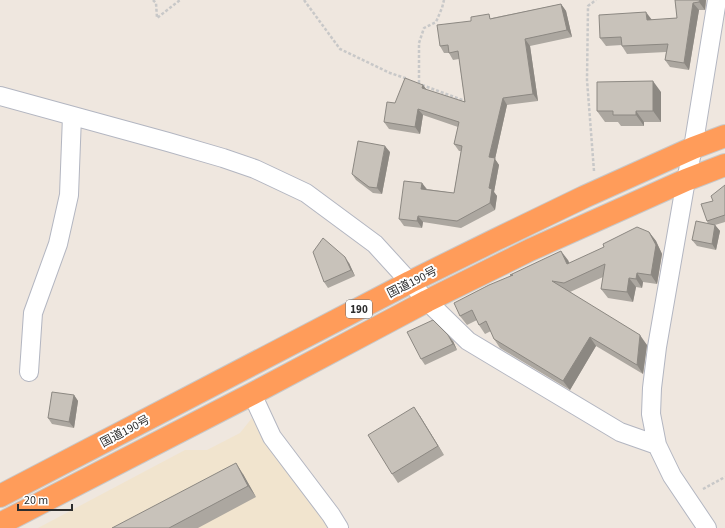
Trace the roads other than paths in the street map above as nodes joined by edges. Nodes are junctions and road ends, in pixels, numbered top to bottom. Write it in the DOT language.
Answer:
graph roads {
  1 [pos="717,0"];
  2 [pos="0,96"];
  3 [pos="72,116"];
  4 [pos="725,136"];
  5 [pos="694,148"];
  6 [pos="725,165"];
  7 [pos="686,180"];
  8 [pos="410,282"];
  9 [pos="428,301"];
  10 [pos="29,372"];
  11 [pos="252,394"];
  12 [pos="657,445"];
  13 [pos="0,496"];
  14 [pos="0,524"];
  15 [pos="339,528"];
  16 [pos="707,528"];
  1 -- 5 [label="street"];
  2 -- 3 [label="street"];
  3 -- 8 [label="street"];
  3 -- 10 [label="street"];
  4 -- 5 [label="highway, 国道190号 / 190"];
  5 -- 7 [label="street"];
  5 -- 8 [label="highway, 国道190号 / 190"];
  6 -- 7 [label="highway, 国道190号 / 190"];
  7 -- 9 [label="highway, 国道190号 / 190"];
  7 -- 12 [label="street"];
  8 -- 9 [label="street"];
  8 -- 13 [label="highway, 国道190号 / 190"];
  9 -- 11 [label="highway, 国道190号 / 190"];
  9 -- 12 [label="street"];
  11 -- 14 [label="highway, 国道190号 / 190"];
  11 -- 15 [label="street"];
  12 -- 16 [label="street"];
}
